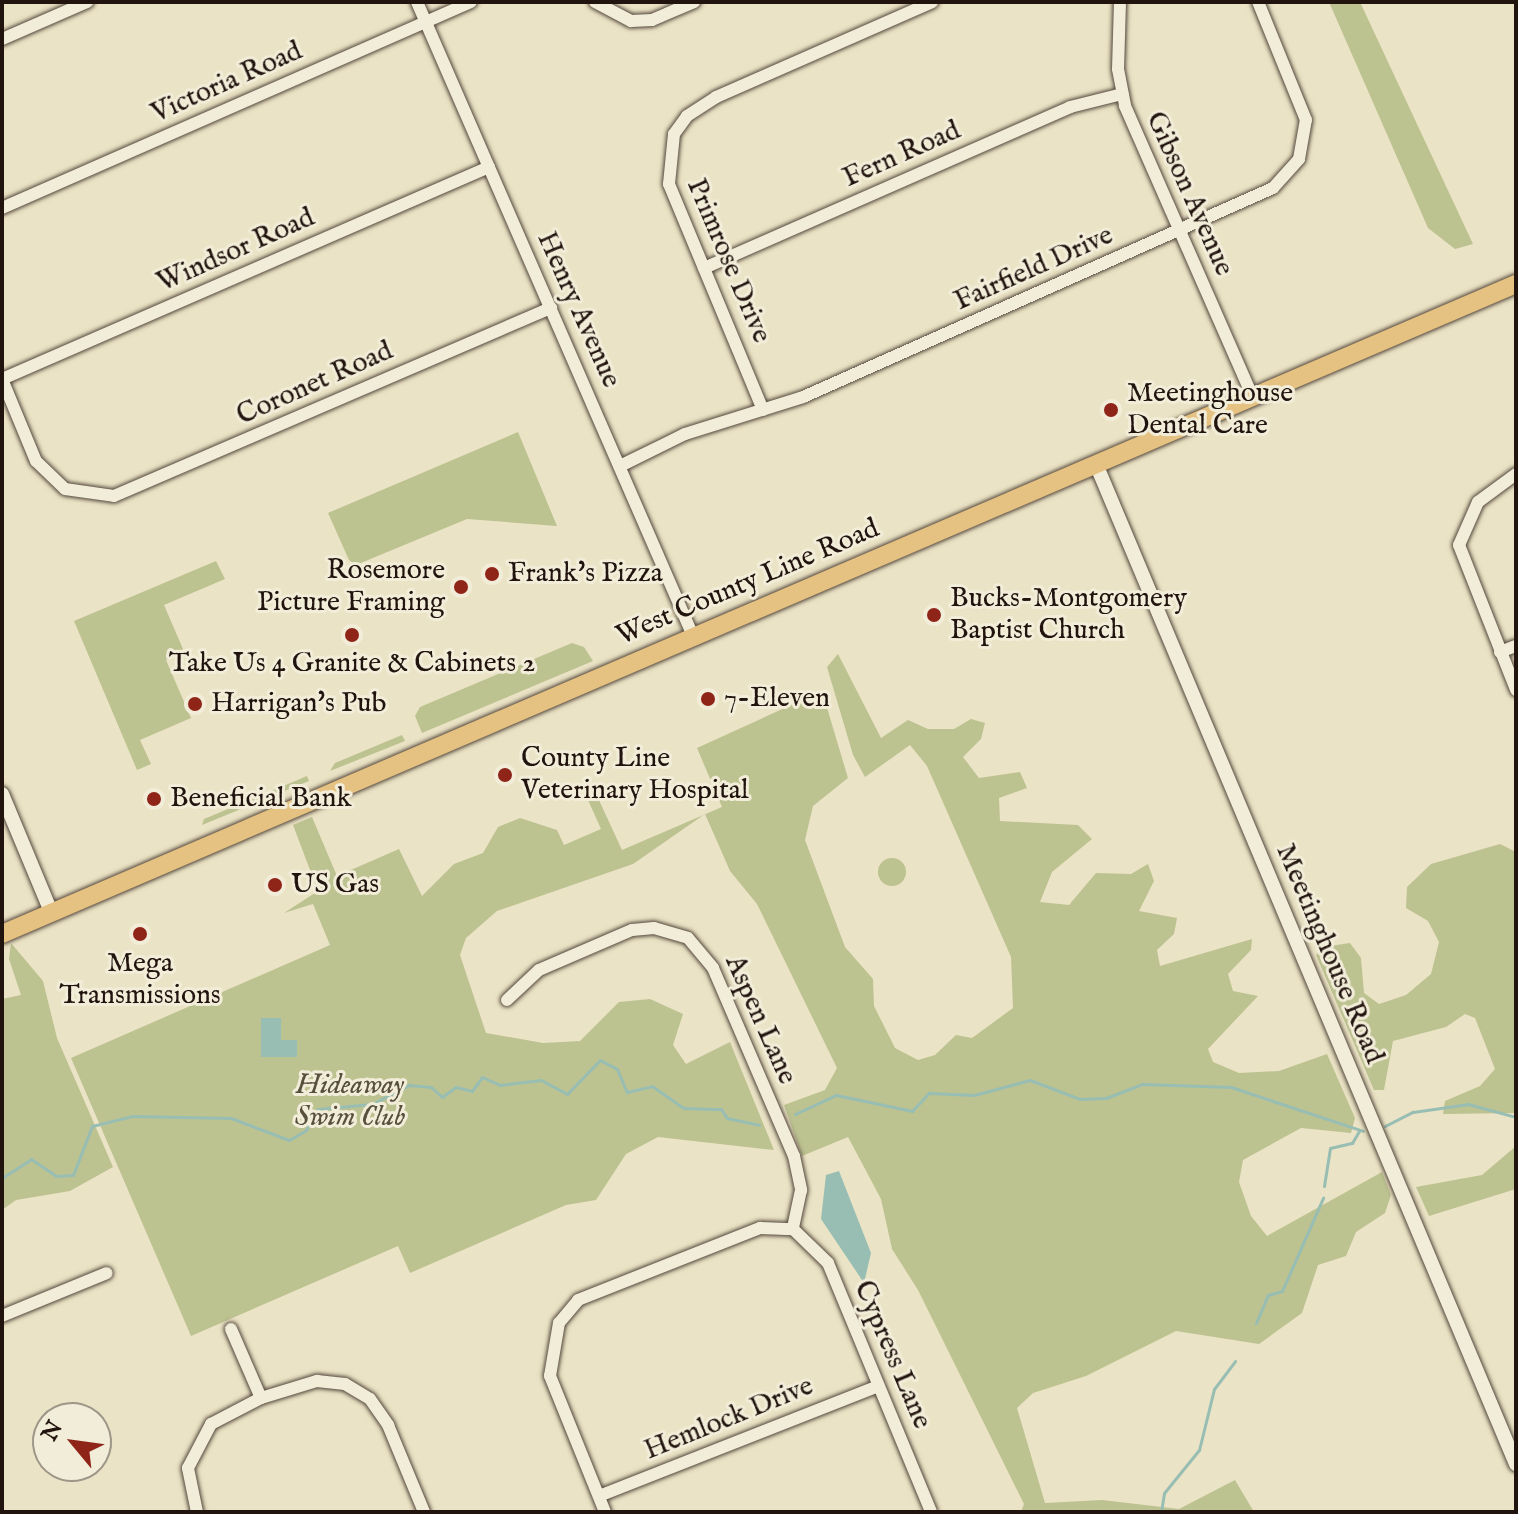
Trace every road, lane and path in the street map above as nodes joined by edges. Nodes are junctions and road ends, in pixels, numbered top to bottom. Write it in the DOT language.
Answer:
graph roads {
  1 [pos="87,2"];
  2 [pos="417,2"];
  3 [pos="471,2"];
  4 [pos="595,2"];
  5 [pos="694,2"];
  6 [pos="932,2"];
  7 [pos="1120,2"];
  8 [pos="1258,2"];
  9 [pos="426,23"];
  10 [pos="2,39"];
  11 [pos="1122,94"];
  12 [pos="489,167"];
  13 [pos="2,208"];
  14 [pos="1179,230"];
  15 [pos="704,268"];
  16 [pos="1516,284"];
  17 [pos="551,308"];
  18 [pos="2,379"];
  19 [pos="1253,397"];
  20 [pos="763,410"];
  21 [pos="1096,464"];
  22 [pos="620,466"];
  23 [pos="1516,474"];
  24 [pos="694,638"];
  25 [pos="1516,646"];
  26 [pos="1500,652"];
  27 [pos="1516,690"];
  28 [pos="2,794"];
  29 [pos="51,912"];
  30 [pos="2,934"];
  31 [pos="507,1000"];
  32 [pos="793,1229"];
  33 [pos="107,1273"];
  34 [pos="2,1316"];
  35 [pos="231,1329"];
  36 [pos="878,1386"];
  37 [pos="261,1398"];
  38 [pos="1516,1464"];
  39 [pos="599,1496"];
  40 [pos="197,1512"];
  41 [pos="424,1512"];
  42 [pos="605,1512"];
  43 [pos="931,1512"];
  1 -- 10 [label="street"];
  2 -- 9 [label="street, Henry Avenue"];
  3 -- 9 [label="street, Victoria Road"];
  4 -- 5 [label="street"];
  6 -- 15 [label="street, Primrose Drive"];
  7 -- 11 [label="street, Gibson Avenue"];
  8 -- 14 [label="street, Fairfield Drive"];
  9 -- 12 [label="street, Henry Avenue"];
  9 -- 13 [label="street, Victoria Road"];
  11 -- 14 [label="street, Gibson Avenue"];
  11 -- 15 [label="street, Fern Road"];
  12 -- 17 [label="street, Henry Avenue"];
  12 -- 18 [label="street, Windsor Road"];
  14 -- 19 [label="street, Gibson Avenue"];
  14 -- 20 [label="street, Fairfield Drive"];
  15 -- 20 [label="street, Primrose Drive"];
  16 -- 19 [label="main road, West County Line Road"];
  17 -- 18 [label="street, Coronet Road"];
  17 -- 22 [label="street, Henry Avenue"];
  19 -- 21 [label="main road, West County Line Road"];
  20 -- 22 [label="street, Fairfield Drive"];
  21 -- 24 [label="main road, West County Line Road"];
  21 -- 38 [label="street, Meetinghouse Road"];
  22 -- 24 [label="street, Henry Avenue"];
  23 -- 26 [label="street"];
  24 -- 29 [label="main road, West County Line Road"];
  25 -- 26 [label="street"];
  26 -- 27 [label="street"];
  28 -- 29 [label="street"];
  29 -- 30 [label="main road, West County Line Road"];
  31 -- 32 [label="street, Aspen Lane"];
  32 -- 36 [label="street, Cypress Lane"];
  32 -- 39 [label="street"];
  33 -- 34 [label="street"];
  35 -- 37 [label="street"];
  36 -- 39 [label="street, Hemlock Drive"];
  36 -- 43 [label="street, Cypress Lane"];
  37 -- 40 [label="street"];
  37 -- 41 [label="street"];
  39 -- 42 [label="street"];
}
